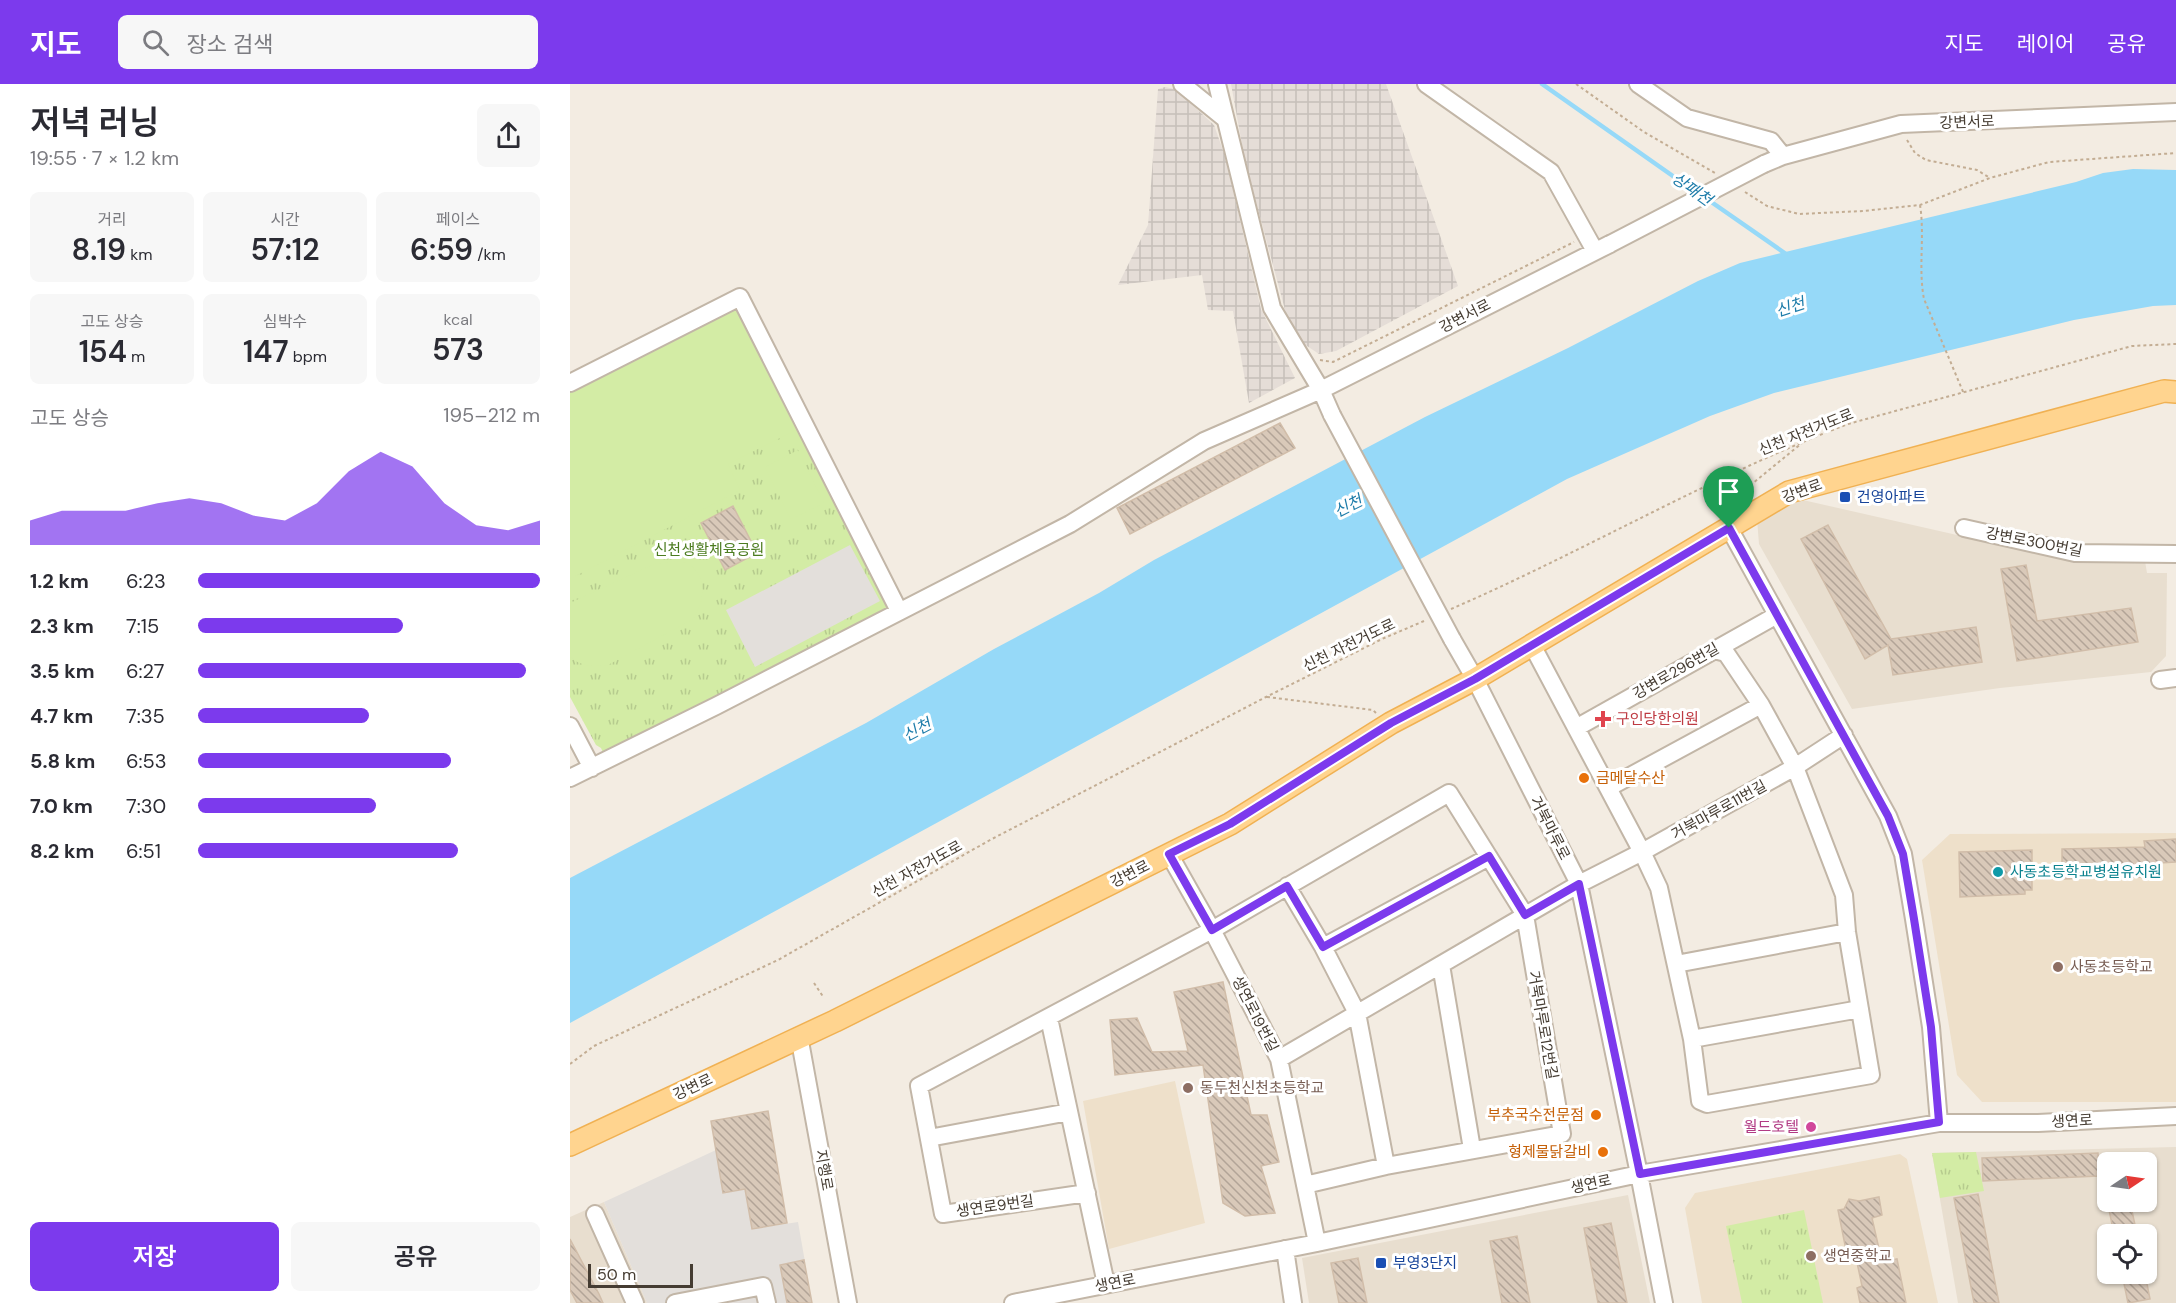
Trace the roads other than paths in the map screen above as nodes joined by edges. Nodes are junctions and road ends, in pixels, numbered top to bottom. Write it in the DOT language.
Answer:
graph roads {
  1 [pos="1182,84"];
  2 [pos="1217,84"];
  3 [pos="1426,84"];
  4 [pos="1638,84"];
  5 [pos="2176,112"];
  6 [pos="1224,118"];
  7 [pos="1783,156"];
  8 [pos="1597,243"];
  9 [pos="570,383"];
  10 [pos="1321,390"];
  11 [pos="2176,393"];
  12 [pos="1729,528"];
  13 [pos="1964,528"];
  14 [pos="2176,554"];
  15 [pos="899,611"];
  16 [pos="1777,615"];
  17 [pos="1532,645"];
  18 [pos="1714,650"];
  19 [pos="1475,679"];
  20 [pos="1761,705"];
  21 [pos="570,726"];
  22 [pos="1576,728"];
  23 [pos="1844,735"];
  24 [pos="1796,767"];
  25 [pos="592,768"];
  26 [pos="570,778"];
  27 [pos="1608,788"];
  28 [pos="1642,852"];
  29 [pos="1169,854"];
  30 [pos="1489,856"];
  31 [pos="1579,884"];
  32 [pos="1287,886"];
  33 [pos="1525,915"];
  34 [pos="1212,930"];
  35 [pos="1847,932"];
  36 [pos="1323,947"];
  37 [pos="1676,964"];
  38 [pos="1440,965"];
  39 [pos="1860,1009"];
  40 [pos="1357,1013"];
  41 [pos="1049,1018"];
  42 [pos="799,1036"];
  43 [pos="1692,1040"];
  44 [pos="1279,1059"];
  45 [pos="1069,1112"];
  46 [pos="2176,1116"];
  47 [pos="1939,1122"];
  48 [pos="929,1138"];
  49 [pos="570,1145"];
  50 [pos="1472,1149"];
  51 [pos="1386,1166"];
  52 [pos="1640,1174"];
  53 [pos="1305,1185"];
  54 [pos="1087,1193"];
  55 [pos="595,1214"];
  56 [pos="1317,1242"];
  57 [pos="1285,1249"];
  58 [pos="1106,1284"];
  59 [pos="635,1303"];
  60 [pos="675,1303"];
  61 [pos="767,1303"];
  62 [pos="848,1303"];
  63 [pos="1013,1303"];
  64 [pos="1293,1303"];
  65 [pos="1664,1303"];
  1 -- 6 [label="street"];
  2 -- 6 [label="street, 거북마루로"];
  3 -- 8 [label="street"];
  4 -- 7 [label="street"];
  5 -- 7 [label="street, 강변서로"];
  6 -- 10 [label="street, 거북마루로"];
  7 -- 8 [label="street, 강변서로, bridge"];
  8 -- 10 [label="street, 강변서로"];
  9 -- 15 [label="street"];
  10 -- 15 [label="street, 강변서로"];
  10 -- 19 [label="street, 거북마루로, bridge"];
  11 -- 12 [label="main road, 강변로"];
  12 -- 16 [label="street"];
  12 -- 17 [label="main road, 강변로"];
  13 -- 14 [label="street, 강변로300번길"];
  15 -- 25 [label="street, 강변서로"];
  16 -- 18 [label="street, 강변로296번길"];
  16 -- 23 [label="street"];
  17 -- 19 [label="main road, 강변로"];
  17 -- 22 [label="street"];
  18 -- 20 [label="street"];
  18 -- 22 [label="street, 강변로296번길"];
  19 -- 29 [label="main road, 강변로"];
  19 -- 31 [label="street, 거북마루로"];
  20 -- 24 [label="street"];
  20 -- 27 [label="street"];
  21 -- 25 [label="street"];
  22 -- 27 [label="street"];
  23 -- 24 [label="street, 거북마루로11번길"];
  23 -- 47 [label="street"];
  24 -- 28 [label="street, 거북마루로11번길"];
  24 -- 35 [label="street"];
  25 -- 26 [label="street, 강변서로"];
  27 -- 28 [label="street"];
  28 -- 31 [label="street, 거북마루로11번길"];
  28 -- 37 [label="street"];
  29 -- 34 [label="street, 생연로19번길"];
  29 -- 42 [label="main road, 강변로"];
  30 -- 32 [label="street, 거북마루로12번길"];
  30 -- 33 [label="street, 거북마루로12번길"];
  30 -- 36 [label="street"];
  31 -- 33 [label="street"];
  31 -- 52 [label="street, 거북마루로"];
  32 -- 34 [label="street"];
  32 -- 36 [label="street"];
  33 -- 38 [label="street"];
  33 -- 50 [label="street, 거북마루로12번길"];
  34 -- 41 [label="street, 생연로9번길"];
  34 -- 44 [label="street, 생연로19번길"];
  35 -- 37 [label="street"];
  35 -- 39 [label="street"];
  36 -- 40 [label="street"];
  37 -- 43 [label="street"];
  38 -- 40 [label="street"];
  38 -- 50 [label="street"];
  39 -- 43 [label="street"];
  39 -- 43 [label="street"];
  40 -- 44 [label="street"];
  40 -- 51 [label="street"];
  41 -- 45 [label="street"];
  41 -- 48 [label="street, 생연로9번길"];
  42 -- 49 [label="main road, 강변로"];
  42 -- 62 [label="street, 지행로"];
  44 -- 53 [label="street, 생연로19번길"];
  45 -- 48 [label="street"];
  45 -- 54 [label="street"];
  46 -- 47 [label="street, 생연로"];
  47 -- 52 [label="street, 생연로"];
  48 -- 54 [label="street, 생연로9번길"];
  50 -- 51 [label="street"];
  51 -- 53 [label="street"];
  52 -- 56 [label="street, 생연로"];
  52 -- 65 [label="street, 거북마루로"];
  53 -- 56 [label="street, 생연로19번길"];
  54 -- 58 [label="street"];
  55 -- 59 [label="street"];
  56 -- 57 [label="street, 생연로"];
  57 -- 58 [label="street, 생연로"];
  57 -- 64 [label="street"];
  58 -- 63 [label="street, 생연로"];
  60 -- 61 [label="street"];
}
